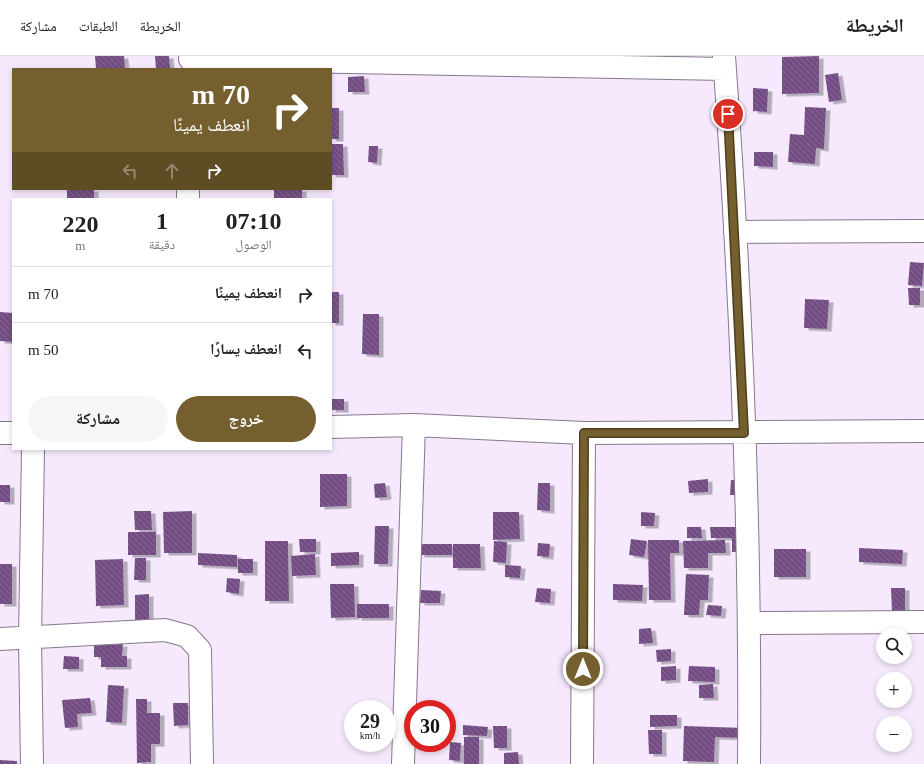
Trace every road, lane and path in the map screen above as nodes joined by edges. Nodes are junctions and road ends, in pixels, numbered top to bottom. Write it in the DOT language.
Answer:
graph roads {
  1 [pos="190,61"];
  2 [pos="724,63"];
  3 [pos="924,231"];
  4 [pos="735,232"];
  5 [pos="414,425"];
  6 [pos="332,427"];
  7 [pos="924,431"];
  8 [pos="0,433"];
  9 [pos="12,433"];
  10 [pos="584,433"];
  11 [pos="744,433"];
  12 [pos="33,450"];
  13 [pos="924,622"];
  14 [pos="750,623"];
  15 [pos="30,638"];
  16 [pos="0,639"];
  17 [pos="32,764"];
  18 [pos="202,764"];
  19 [pos="403,764"];
  20 [pos="582,764"];
  21 [pos="749,764"];
  1 -- 2 [label="street"];
  2 -- 4 [label="street"];
  3 -- 4 [label="street"];
  4 -- 11 [label="street"];
  5 -- 6 [label="street"];
  5 -- 10 [label="street"];
  5 -- 19 [label="street"];
  7 -- 11 [label="street"];
  8 -- 9 [label="street"];
  10 -- 11 [label="street"];
  10 -- 20 [label="street"];
  11 -- 14 [label="street"];
  12 -- 15 [label="street"];
  13 -- 14 [label="street"];
  14 -- 21 [label="street"];
  15 -- 16 [label="street"];
  15 -- 17 [label="street"];
  15 -- 18 [label="street"];
}
